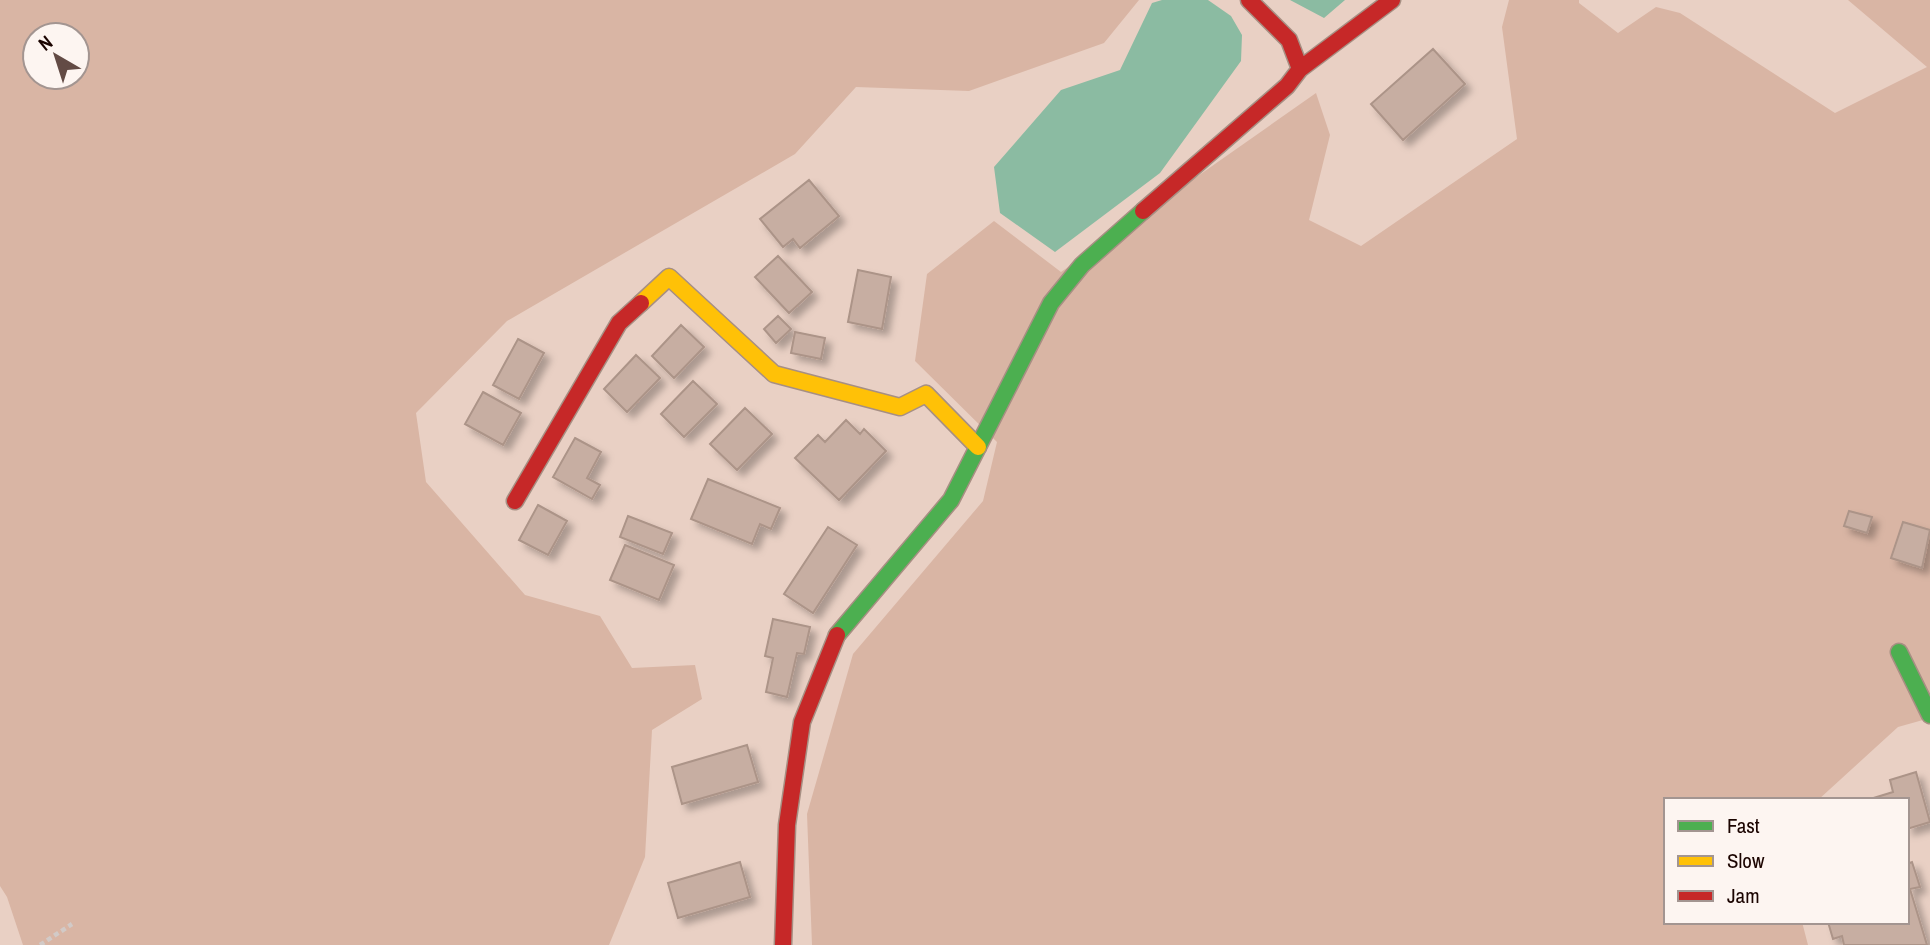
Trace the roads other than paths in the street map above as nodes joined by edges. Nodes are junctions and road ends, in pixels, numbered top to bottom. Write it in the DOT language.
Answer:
graph roads {
  1 [pos="1249,0"];
  2 [pos="1392,0"];
  3 [pos="1300,69"];
  4 [pos="978,447"];
  5 [pos="515,501"];
  6 [pos="1899,652"];
  7 [pos="1930,715"];
  8 [pos="783,945"];
  1 -- 3 [label="street"];
  2 -- 3 [label="street"];
  3 -- 4 [label="street"];
  4 -- 5 [label="street"];
  4 -- 8 [label="street"];
  6 -- 7 [label="street"];
}
